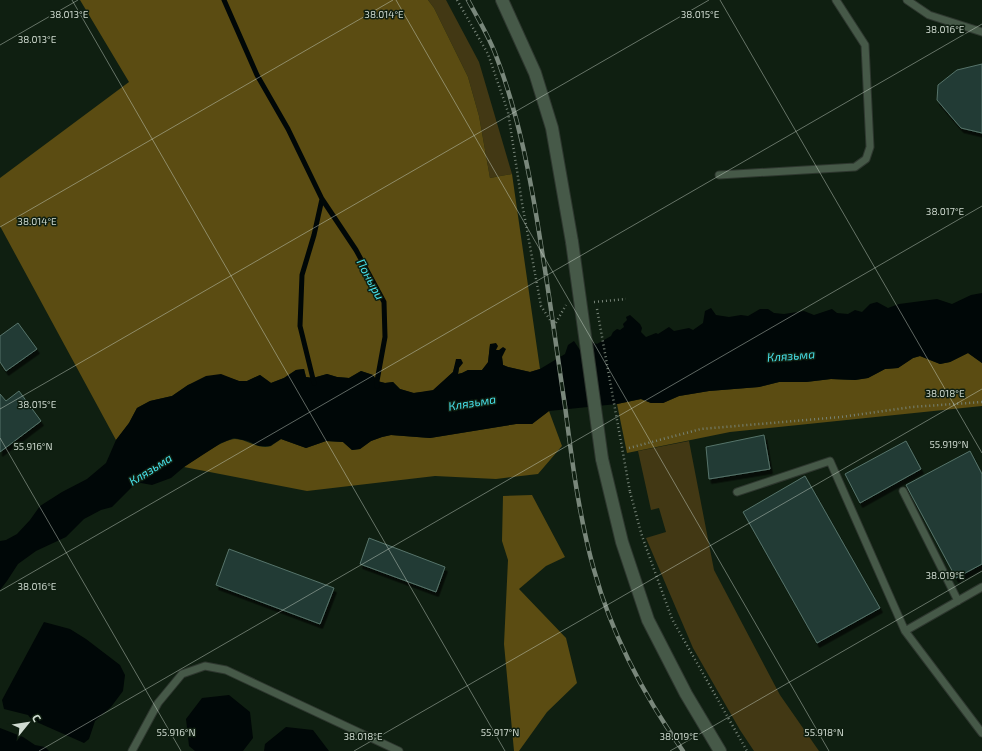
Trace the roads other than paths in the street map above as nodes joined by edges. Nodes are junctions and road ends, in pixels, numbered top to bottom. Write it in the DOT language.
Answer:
graph roads {
  1 [pos="502,0"];
  2 [pos="836,0"];
  3 [pos="907,0"];
  4 [pos="982,32"];
  5 [pos="719,175"];
  6 [pos="903,491"];
  7 [pos="737,492"];
  8 [pos="982,587"];
  9 [pos="958,601"];
  10 [pos="905,631"];
  11 [pos="982,733"];
  12 [pos="132,751"];
  13 [pos="399,751"];
  14 [pos="720,751"];
  1 -- 14 [label="street, bridge"];
  2 -- 5 [label="lane"];
  3 -- 4 [label="lane"];
  6 -- 9 [label="lane"];
  7 -- 10 [label="lane"];
  8 -- 9 [label="lane"];
  9 -- 10 [label="lane"];
  10 -- 11 [label="lane"];
  12 -- 13 [label="lane"];
}
